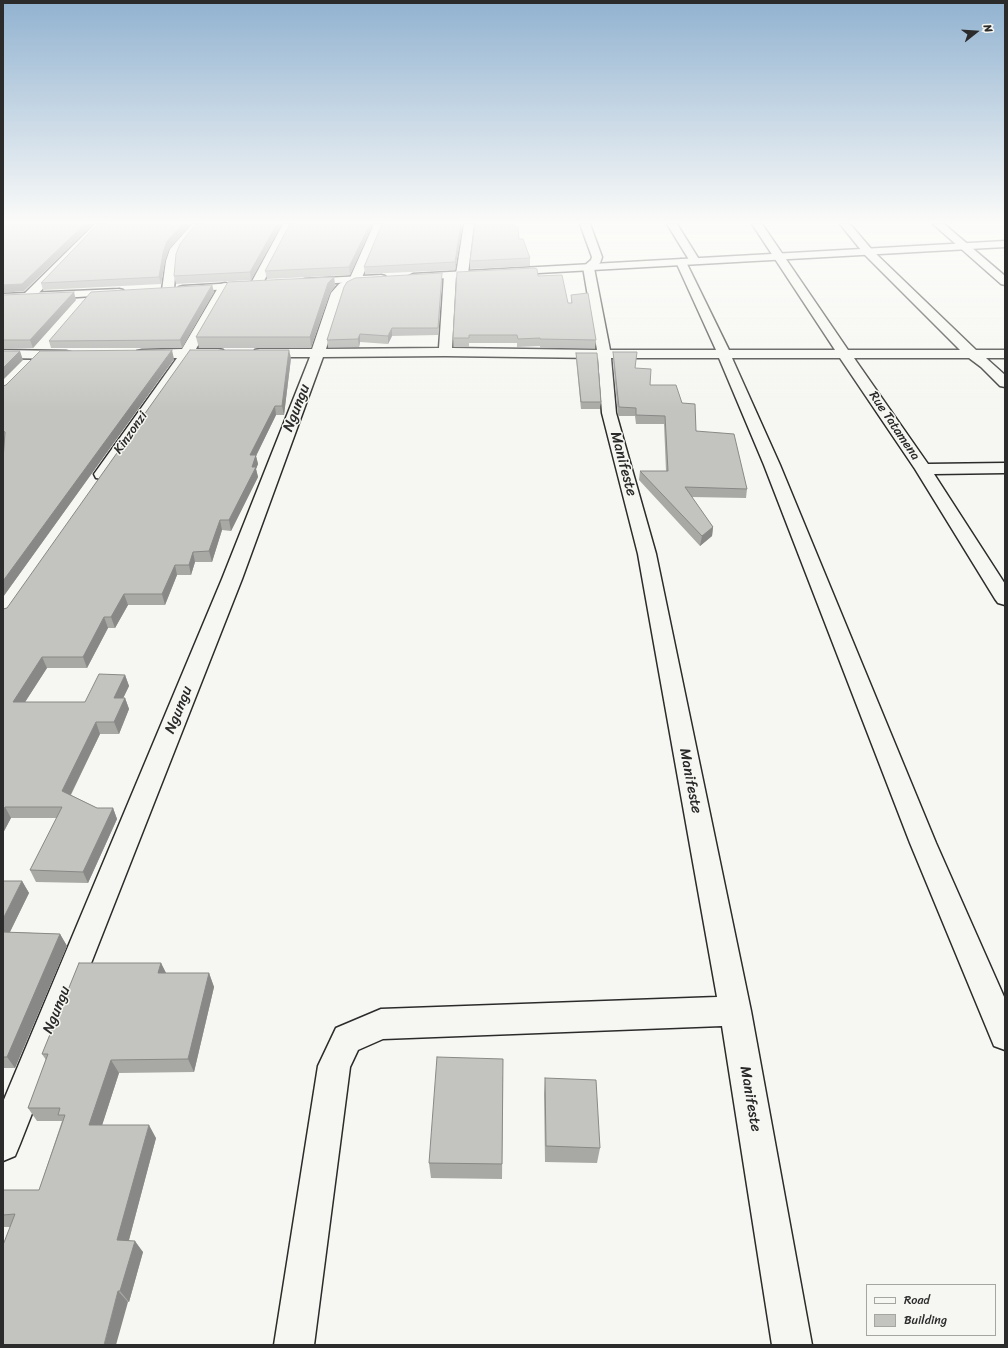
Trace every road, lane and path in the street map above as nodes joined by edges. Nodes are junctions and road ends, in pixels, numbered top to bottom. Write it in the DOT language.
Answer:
graph roads {
  1 [pos="38,287"];
  2 [pos="165,287"];
  3 [pos="211,287"];
  4 [pos="224,287"];
  5 [pos="342,287"];
  6 [pos="449,287"];
  7 [pos="592,287"];
  8 [pos="698,287"];
  9 [pos="799,287"];
  10 [pos="904,287"];
  11 [pos="129,292"];
  12 [pos="90,293"];
  13 [pos="28,297"];
  14 [pos="3,298"];
  15 [pos="80,304"];
  16 [pos="47,344"];
  17 [pos="318,352"];
  18 [pos="446,352"];
  19 [pos="233,353"];
  20 [pos="248,353"];
  21 [pos="3,354"];
  22 [pos="77,354"];
  23 [pos="132,354"];
  24 [pos="187,354"];
  25 [pos="604,354"];
  26 [pos="724,354"];
  27 [pos="845,354"];
  28 [pos="972,354"];
  29 [pos="1005,354"];
  30 [pos="37,355"];
  31 [pos="28,365"];
  32 [pos="1005,383"];
  33 [pos="1005,468"];
  34 [pos="924,469"];
  35 [pos="96,483"];
  36 [pos="1005,599"];
  37 [pos="735,1011"];
  38 [pos="1005,1035"];
  39 [pos="3,1144"];
  40 [pos="294,1345"];
  41 [pos="792,1345"];
  1 -- 13 [label="main road"];
  2 -- 3 [label="main road"];
  4 -- 24 [label="main road, Kinzonzi"];
  5 -- 17 [label="main road, Ngungu"];
  6 -- 18 [label="main road"];
  7 -- 25 [label="main road, Manifeste"];
  8 -- 26 [label="main road"];
  9 -- 27 [label="main road, Rue Tatamena"];
  10 -- 28 [label="main road"];
  11 -- 12 [label="main road"];
  12 -- 13 [label="main road"];
  12 -- 15 [label="main road"];
  13 -- 14 [label="main road"];
  16 -- 30 [label="main road"];
  17 -- 18 [label="main road"];
  17 -- 20 [label="main road"];
  17 -- 39 [label="main road, Ngungu"];
  18 -- 25 [label="main road"];
  19 -- 24 [label="main road"];
  21 -- 30 [label="main road"];
  22 -- 30 [label="main road"];
  23 -- 24 [label="main road"];
  24 -- 35 [label="main road, Kinzonzi"];
  25 -- 26 [label="main road"];
  25 -- 37 [label="main road, Manifeste"];
  26 -- 27 [label="main road"];
  26 -- 38 [label="main road"];
  27 -- 28 [label="main road"];
  27 -- 34 [label="main road, Rue Tatamena"];
  28 -- 29 [label="main road"];
  28 -- 32 [label="main road"];
  30 -- 31 [label="main road"];
  33 -- 34 [label="main road"];
  34 -- 36 [label="main road, Rue Tatamena"];
  37 -- 40 [label="main road"];
  37 -- 41 [label="main road, Manifeste"];
}
